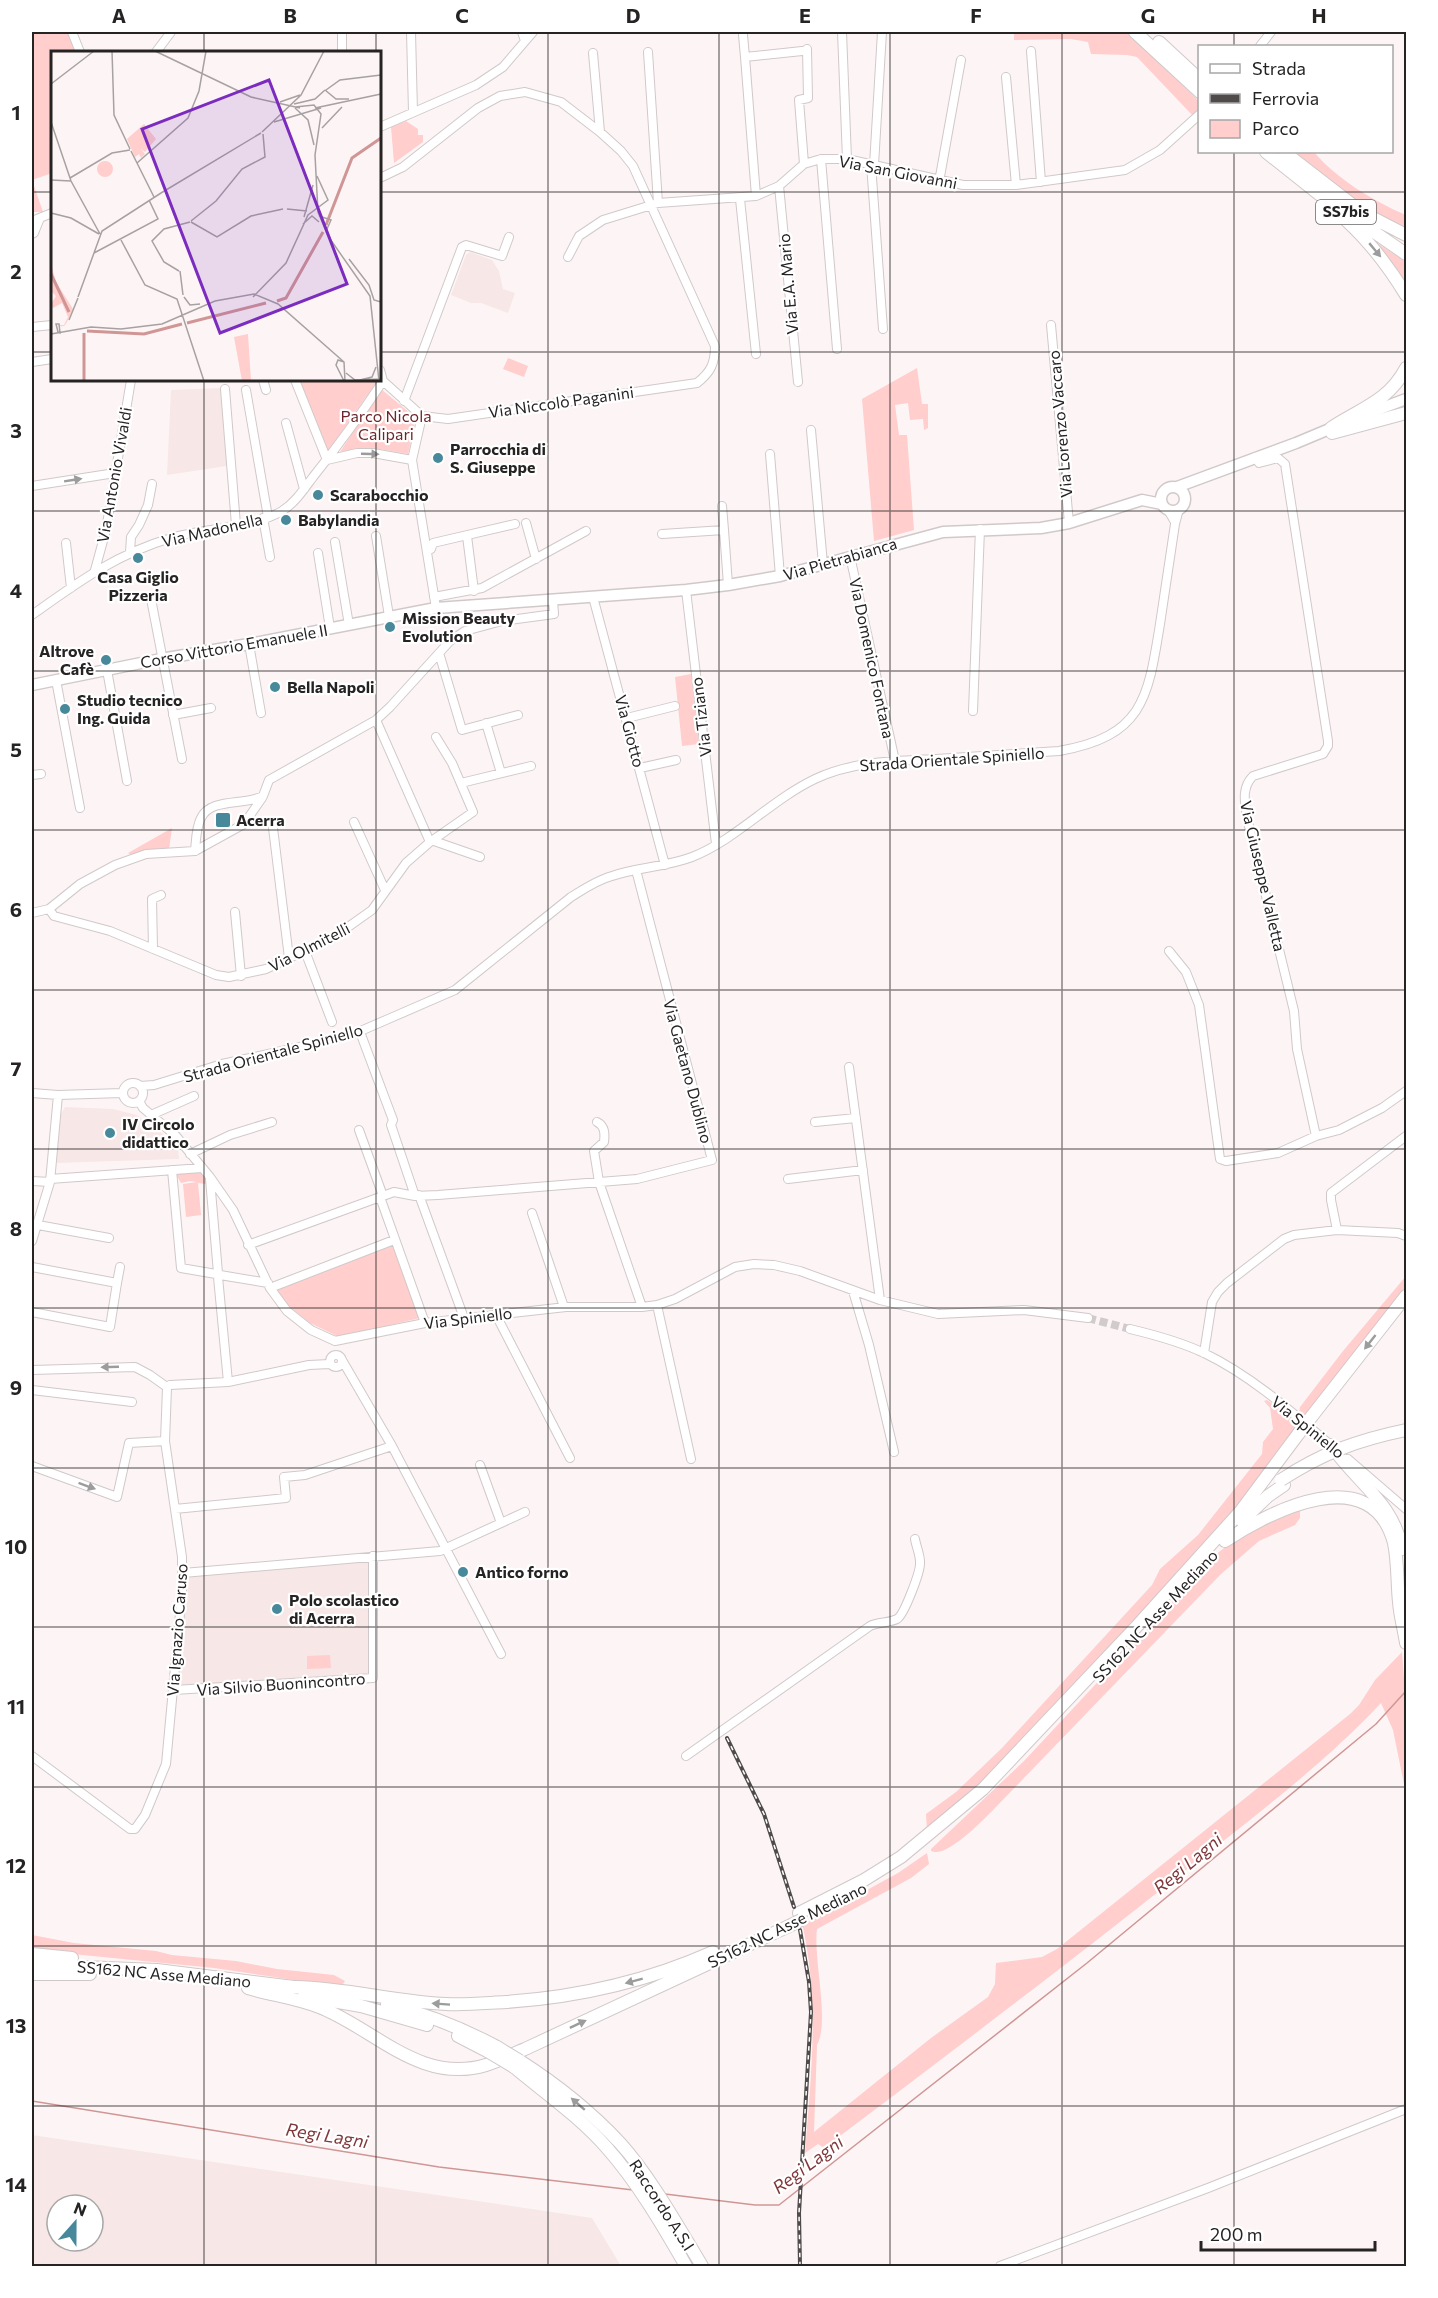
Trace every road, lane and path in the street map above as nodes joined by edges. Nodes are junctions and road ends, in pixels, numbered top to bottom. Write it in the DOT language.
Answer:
graph roads {
  1 [pos="72,32"];
  2 [pos="171,32"];
  3 [pos="342,32"];
  4 [pos="411,32"];
  5 [pos="533,32"];
  6 [pos="842,32"];
  7 [pos="882,32"];
  8 [pos="1135,32"];
  9 [pos="1147,32"];
  10 [pos="1271,32"];
  11 [pos="525,35"];
  12 [pos="743,35"];
  13 [pos="1261,45"];
  14 [pos="80,51"];
  15 [pos="157,51"];
  16 [pos="342,51"];
  17 [pos="1031,51"];
  18 [pos="648,52"];
  19 [pos="593,53"];
  20 [pos="745,57"];
  21 [pos="961,60"];
  22 [pos="1006,77"];
  23 [pos="1198,78"];
  24 [pos="1198,90"];
  25 [pos="413,112"];
  26 [pos="1198,116"];
  27 [pos="381,128"];
  28 [pos="600,132"];
  29 [pos="1268,153"];
  30 [pos="1285,153"];
  31 [pos="821,159"];
  32 [pos="847,159"];
  33 [pos="804,164"];
  34 [pos="873,165"];
  35 [pos="1291,165"];
  36 [pos="381,178"];
  37 [pos="939,182"];
  38 [pos="1041,182"];
  39 [pos="1016,185"];
  40 [pos="779,186"];
  41 [pos="1319,194"];
  42 [pos="756,196"];
  43 [pos="740,199"];
  44 [pos="654,204"];
  45 [pos="1351,205"];
  46 [pos="51,213"];
  47 [pos="36,219"];
  48 [pos="32,234"];
  49 [pos="1407,235"];
  50 [pos="509,237"];
  51 [pos="1407,246"];
  52 [pos="1407,254"];
  53 [pos="568,257"];
  54 [pos="1407,295"];
  55 [pos="51,325"];
  56 [pos="1051,325"];
  57 [pos="32,327"];
  58 [pos="884,329"];
  59 [pos="837,349"];
  60 [pos="756,354"];
  61 [pos="51,359"];
  62 [pos="32,362"];
  63 [pos="1407,368"];
  64 [pos="381,374"];
  65 [pos="132,381"];
  66 [pos="263,381"];
  67 [pos="295,381"];
  68 [pos="383,381"];
  69 [pos="798,382"];
  70 [pos="225,389"];
  71 [pos="246,390"];
  72 [pos="266,390"];
  73 [pos="1407,399"];
  74 [pos="404,401"];
  75 [pos="1407,407"];
  76 [pos="1407,413"];
  77 [pos="422,416"];
  78 [pos="286,423"];
  79 [pos="811,430"];
  80 [pos="1332,430"];
  81 [pos="770,454"];
  82 [pos="1255,457"];
  83 [pos="327,460"];
  84 [pos="412,460"];
  85 [pos="115,473"];
  86 [pos="1197,479"];
  87 [pos="152,484"];
  88 [pos="32,486"];
  89 [pos="1177,487"];
  90 [pos="304,489"];
  91 [pos="1163,492"];
  92 [pos="1124,504"];
  93 [pos="1182,504"];
  94 [pos="722,506"];
  95 [pos="1165,507"];
  96 [pos="265,518"];
  97 [pos="526,523"];
  98 [pos="1069,523"];
  99 [pos="515,524"];
  100 [pos="1175,524"];
  101 [pos="236,525"];
  102 [pos="724,530"];
  103 [pos="980,530"];
  104 [pos="586,531"];
  105 [pos="662,534"];
  106 [pos="375,536"];
  107 [pos="467,536"];
  108 [pos="335,542"];
  109 [pos="66,543"];
  110 [pos="427,550"];
  111 [pos="130,552"];
  112 [pos="318,553"];
  113 [pos="850,556"];
  114 [pos="270,557"];
  115 [pos="537,559"];
  116 [pos="823,564"];
  117 [pos="95,570"];
  118 [pos="780,576"];
  119 [pos="728,585"];
  120 [pos="71,588"];
  121 [pos="686,590"];
  122 [pos="474,591"];
  123 [pos="593,597"];
  124 [pos="151,599"];
  125 [pos="553,600"];
  126 [pos="435,603"];
  127 [pos="32,615"];
  128 [pos="389,616"];
  129 [pos="349,625"];
  130 [pos="330,628"];
  131 [pos="249,644"];
  132 [pos="439,653"];
  133 [pos="161,658"];
  134 [pos="107,669"];
  135 [pos="56,680"];
  136 [pos="32,685"];
  137 [pos="675,706"];
  138 [pos="211,708"];
  139 [pos="973,711"];
  140 [pos="261,713"];
  141 [pos="173,715"];
  142 [pos="518,715"];
  143 [pos="627,718"];
  144 [pos="376,720"];
  145 [pos="486,723"];
  146 [pos="436,737"];
  147 [pos="182,759"];
  148 [pos="676,760"];
  149 [pos="895,761"];
  150 [pos="531,766"];
  151 [pos="640,768"];
  152 [pos="41,774"];
  153 [pos="501,774"];
  154 [pos="32,775"];
  155 [pos="127,781"];
  156 [pos="461,783"];
  157 [pos="263,796"];
  158 [pos="80,808"];
  159 [pos="354,822"];
  160 [pos="273,828"];
  161 [pos="432,841"];
  162 [pos="716,844"];
  163 [pos="195,851"];
  164 [pos="480,857"];
  165 [pos="665,865"];
  166 [pos="636,870"];
  167 [pos="385,890"];
  168 [pos="161,895"];
  169 [pos="50,909"];
  170 [pos="234,912"];
  171 [pos="32,913"];
  172 [pos="153,949"];
  173 [pos="305,951"];
  174 [pos="1170,951"];
  175 [pos="289,958"];
  176 [pos="241,976"];
  177 [pos="332,1022"];
  178 [pos="360,1032"];
  179 [pos="849,1067"];
  180 [pos="140,1086"];
  181 [pos="1407,1091"];
  182 [pos="32,1093"];
  183 [pos="122,1093"];
  184 [pos="58,1095"];
  185 [pos="194,1096"];
  186 [pos="139,1101"];
  187 [pos="151,1115"];
  188 [pos="856,1118"];
  189 [pos="272,1122"];
  190 [pos="597,1122"];
  191 [pos="815,1122"];
  192 [pos="359,1130"];
  193 [pos="1316,1136"];
  194 [pos="1407,1136"];
  195 [pos="190,1154"];
  196 [pos="202,1168"];
  197 [pos="172,1170"];
  198 [pos="863,1170"];
  199 [pos="210,1177"];
  200 [pos="788,1179"];
  201 [pos="50,1180"];
  202 [pos="32,1181"];
  203 [pos="599,1182"];
  204 [pos="417,1195"];
  205 [pos="381,1197"];
  206 [pos="532,1213"];
  207 [pos="38,1225"];
  208 [pos="1337,1230"];
  209 [pos="1407,1236"];
  210 [pos="109,1238"];
  211 [pos="394,1240"];
  212 [pos="32,1241"];
  213 [pos="248,1245"];
  214 [pos="32,1267"];
  215 [pos="120,1267"];
  216 [pos="218,1275"];
  217 [pos="117,1283"];
  218 [pos="269,1285"];
  219 [pos="853,1291"];
  220 [pos="1407,1296"];
  221 [pos="880,1300"];
  222 [pos="657,1305"];
  223 [pos="564,1307"];
  224 [pos="642,1307"];
  225 [pos="32,1312"];
  226 [pos="496,1315"];
  227 [pos="464,1318"];
  228 [pos="1088,1318"];
  229 [pos="425,1323"];
  230 [pos="1130,1329"];
  231 [pos="335,1344"];
  232 [pos="1204,1353"];
  233 [pos="333,1361"];
  234 [pos="32,1370"];
  235 [pos="228,1382"];
  236 [pos="167,1386"];
  237 [pos="32,1390"];
  238 [pos="132,1402"];
  239 [pos="1407,1430"];
  240 [pos="1407,1435"];
  241 [pos="165,1441"];
  242 [pos="1331,1445"];
  243 [pos="392,1446"];
  244 [pos="894,1452"];
  245 [pos="570,1458"];
  246 [pos="691,1459"];
  247 [pos="480,1465"];
  248 [pos="32,1466"];
  249 [pos="1282,1483"];
  250 [pos="175,1509"];
  251 [pos="1407,1509"];
  252 [pos="525,1512"];
  253 [pos="1240,1512"];
  254 [pos="501,1523"];
  255 [pos="915,1539"];
  256 [pos="1225,1541"];
  257 [pos="446,1548"];
  258 [pos="373,1556"];
  259 [pos="183,1573"];
  260 [pos="1407,1588"];
  261 [pos="1407,1643"];
  262 [pos="501,1654"];
  263 [pos="174,1690"];
  264 [pos="32,1756"];
  265 [pos="686,1756"];
  266 [pos="943,1829"];
  267 [pos="786,1923"];
  268 [pos="32,1954"];
  269 [pos="32,1965"];
  270 [pos="180,1972"];
  271 [pos="32,1974"];
  272 [pos="112,1975"];
  273 [pos="32,1978"];
  274 [pos="324,1996"];
  275 [pos="363,1999"];
  276 [pos="517,2064"];
  277 [pos="1407,2109"];
  278 [pos="686,2266"];
  279 [pos="702,2266"];
  280 [pos="1000,2266"];
  1 -- 14 [label="street"];
  2 -- 15 [label="street"];
  3 -- 16 [label="street"];
  4 -- 25 [label="street"];
  5 -- 11 [label="street"];
  6 -- 32 [label="street"];
  7 -- 34 [label="street"];
  8 -- 24 [label="highway"];
  9 -- 23 [label="highway"];
  10 -- 13 [label="street"];
  11 -- 25 [label="street"];
  12 -- 20 [label="street"];
  17 -- 38 [label="street"];
  18 -- 44 [label="street"];
  19 -- 28 [label="street"];
  20 -- 33 [label="street"];
  20 -- 42 [label="street"];
  21 -- 37 [label="street"];
  22 -- 39 [label="street"];
  25 -- 27 [label="street"];
  26 -- 38 [label="street, Via San Giovanni"];
  28 -- 36 [label="street, Via Niccolò Paganini"];
  28 -- 44 [label="street, Via Niccolò Paganini"];
  29 -- 35 [label="highway, SS7bis"];
  30 -- 35 [label="highway, SS7bis"];
  31 -- 32 [label="street, Via San Giovanni"];
  31 -- 33 [label="street, Via San Giovanni"];
  31 -- 59 [label="street"];
  32 -- 34 [label="street, Via San Giovanni"];
  33 -- 40 [label="street, Via San Giovanni"];
  34 -- 37 [label="street, Via San Giovanni"];
  34 -- 58 [label="street"];
  35 -- 41 [label="highway, SS7bis"];
  35 -- 45 [label="highway, SS7bis"];
  37 -- 39 [label="street, Via San Giovanni"];
  38 -- 39 [label="street, Via San Giovanni"];
  40 -- 42 [label="street, Via San Giovanni"];
  40 -- 69 [label="street, Via E.A. Mario"];
  41 -- 52 [label="highway, SS7bis"];
  41 -- 54 [label="highway, one-way"];
  42 -- 43 [label="street, Via San Giovanni"];
  43 -- 44 [label="street, Via San Giovanni"];
  43 -- 60 [label="street"];
  44 -- 53 [label="street, Via San Giovanni"];
  44 -- 77 [label="street, Via Niccolò Paganini"];
  45 -- 49 [label="highway"];
  45 -- 51 [label="highway, SS7bis"];
  46 -- 47 [label="street"];
  47 -- 48 [label="street"];
  50 -- 74 [label="street"];
  55 -- 57 [label="street"];
  56 -- 98 [label="street, Via Lorenzo Vaccaro"];
  61 -- 62 [label="street"];
  63 -- 80 [label="highway"];
  64 -- 68 [label="street"];
  65 -- 85 [label="street, Via Antonio Vivaldi"];
  66 -- 72 [label="street"];
  67 -- 83 [label="street"];
  68 -- 74 [label="street"];
  68 -- 83 [label="street, Via Madonella"];
  70 -- 101 [label="street"];
  71 -- 96 [label="street"];
  73 -- 80 [label="main road, Via Pietrabianca"];
  74 -- 77 [label="street"];
  75 -- 80 [label="main road, Via Pietrabianca"];
  76 -- 80 [label="highway"];
  77 -- 84 [label="street"];
  78 -- 90 [label="street"];
  79 -- 116 [label="street"];
  80 -- 82 [label="main road, Via Pietrabianca"];
  81 -- 118 [label="street"];
  82 -- 86 [label="main road, Via Pietrabianca"];
  82 -- 193 [label="street, Via Giuseppe Valletta"];
  83 -- 84 [label="street, one-way"];
  83 -- 90 [label="street, Via Madonella"];
  84 -- 110 [label="street"];
  88 -- 85 [label="street, one-way"];
  85 -- 117 [label="street, Via Antonio Vivaldi"];
  86 -- 89 [label="main road, Via Pietrabianca"];
  86 -- 93 [label="main road"];
  87 -- 111 [label="street"];
  89 -- 91 [label="main road, Via Pietrabianca"];
  89 -- 93 [label="main road"];
  90 -- 96 [label="street, Via Madonella"];
  91 -- 92 [label="main road, Via Pietrabianca"];
  91 -- 95 [label="main road"];
  92 -- 95 [label="main road, Via Pietrabianca"];
  92 -- 98 [label="main road, Via Pietrabianca"];
  93 -- 95 [label="main road, Via Pietrabianca"];
  93 -- 100 [label="street, Strada Orientale Spiniello"];
  94 -- 102 [label="street"];
  95 -- 100 [label="street"];
  96 -- 101 [label="street, Via Madonella"];
  96 -- 114 [label="street"];
  97 -- 115 [label="street"];
  98 -- 103 [label="main road, Via Pietrabianca"];
  99 -- 107 [label="street"];
  100 -- 149 [label="street, Strada Orientale Spiniello"];
  101 -- 111 [label="street, Via Madonella"];
  102 -- 105 [label="street"];
  102 -- 119 [label="street"];
  103 -- 113 [label="main road, Via Pietrabianca"];
  103 -- 139 [label="street"];
  104 -- 115 [label="street"];
  106 -- 128 [label="street"];
  107 -- 110 [label="street"];
  107 -- 122 [label="street"];
  108 -- 129 [label="street"];
  109 -- 120 [label="street"];
  110 -- 126 [label="street"];
  111 -- 117 [label="street, Via Madonella"];
  112 -- 130 [label="street"];
  113 -- 116 [label="main road, Via Pietrabianca"];
  113 -- 149 [label="street, Via Domenico Fontana"];
  115 -- 122 [label="street"];
  116 -- 118 [label="main road, Via Pietrabianca"];
  117 -- 120 [label="street, Via Madonella"];
  118 -- 119 [label="main road, Via Pietrabianca"];
  119 -- 121 [label="main road, Via Pietrabianca"];
  120 -- 127 [label="street, Via Madonella"];
  121 -- 123 [label="main road, Via Pietrabianca"];
  121 -- 162 [label="street, Via Tiziano"];
  122 -- 126 [label="street"];
  123 -- 125 [label="main road, Via Pietrabianca"];
  123 -- 143 [label="street, Via Giotto"];
  124 -- 133 [label="street"];
  125 -- 126 [label="main road, Via Pietrabianca"];
  125 -- 132 [label="street"];
  126 -- 128 [label="main road, Corso Vittorio Emanuele II"];
  128 -- 129 [label="main road, Corso Vittorio Emanuele II"];
  129 -- 130 [label="main road, Corso Vittorio Emanuele II"];
  130 -- 131 [label="main road, Corso Vittorio Emanuele II"];
  131 -- 133 [label="main road, Corso Vittorio Emanuele II"];
  131 -- 140 [label="street"];
  132 -- 144 [label="street"];
  132 -- 145 [label="street"];
  133 -- 134 [label="main road, Corso Vittorio Emanuele II"];
  133 -- 141 [label="street"];
  134 -- 135 [label="main road, Corso Vittorio Emanuele II"];
  134 -- 155 [label="street"];
  135 -- 136 [label="main road, Corso Vittorio Emanuele II"];
  135 -- 158 [label="street"];
  137 -- 143 [label="street"];
  138 -- 141 [label="street"];
  141 -- 147 [label="street"];
  142 -- 145 [label="street"];
  143 -- 151 [label="street, Via Giotto"];
  144 -- 157 [label="street"];
  144 -- 161 [label="street"];
  145 -- 153 [label="street"];
  146 -- 156 [label="street, Via Olmitelli"];
  148 -- 151 [label="street"];
  149 -- 162 [label="street, Strada Orientale Spiniello"];
  150 -- 153 [label="street"];
  151 -- 165 [label="street, Via Giotto"];
  152 -- 154 [label="street"];
  153 -- 156 [label="street"];
  156 -- 161 [label="street, Via Olmitelli"];
  157 -- 163 [label="street"];
  157 -- 163 [label="street"];
  159 -- 167 [label="street"];
  160 -- 175 [label="street"];
  161 -- 164 [label="street"];
  161 -- 167 [label="street, Via Olmitelli"];
  162 -- 165 [label="street, Strada Orientale Spiniello"];
  163 -- 169 [label="street"];
  165 -- 166 [label="street, Strada Orientale Spiniello"];
  166 -- 178 [label="street, Strada Orientale Spiniello"];
  166 -- 203 [label="street, Via Gaetano Dublino"];
  167 -- 173 [label="street, Via Olmitelli"];
  168 -- 172 [label="street"];
  169 -- 171 [label="street"];
  169 -- 172 [label="street, Via Olmitelli"];
  170 -- 176 [label="street"];
  172 -- 176 [label="street, Via Olmitelli"];
  173 -- 175 [label="street, Via Olmitelli"];
  173 -- 177 [label="street"];
  174 -- 193 [label="street"];
  175 -- 176 [label="street, Via Olmitelli"];
  178 -- 180 [label="street, Strada Orientale Spiniello"];
  178 -- 204 [label="street"];
  179 -- 188 [label="street"];
  180 -- 183 [label="street"];
  180 -- 186 [label="street"];
  181 -- 193 [label="street"];
  182 -- 184 [label="street"];
  183 -- 184 [label="street"];
  183 -- 186 [label="street"];
  184 -- 201 [label="street"];
  185 -- 187 [label="street"];
  186 -- 187 [label="street"];
  187 -- 195 [label="street"];
  188 -- 191 [label="street"];
  188 -- 198 [label="street"];
  189 -- 195 [label="street"];
  190 -- 203 [label="street"];
  192 -- 205 [label="street"];
  194 -- 208 [label="street"];
  195 -- 196 [label="street"];
  196 -- 197 [label="street"];
  196 -- 199 [label="street"];
  197 -- 201 [label="street"];
  197 -- 216 [label="street"];
  198 -- 200 [label="street"];
  198 -- 221 [label="street"];
  199 -- 213 [label="street"];
  199 -- 216 [label="street"];
  201 -- 202 [label="street"];
  201 -- 207 [label="street"];
  203 -- 204 [label="street, Via Gaetano Dublino"];
  203 -- 224 [label="street"];
  204 -- 205 [label="street, Via Gaetano Dublino"];
  204 -- 227 [label="street"];
  205 -- 211 [label="street"];
  205 -- 213 [label="street, Via Gaetano Dublino"];
  206 -- 223 [label="street"];
  207 -- 210 [label="street"];
  207 -- 212 [label="street"];
  208 -- 209 [label="street"];
  208 -- 232 [label="street"];
  211 -- 218 [label="street"];
  211 -- 229 [label="street"];
  213 -- 218 [label="street"];
  214 -- 217 [label="street"];
  215 -- 217 [label="street"];
  216 -- 218 [label="street"];
  216 -- 235 [label="street"];
  217 -- 225 [label="street"];
  218 -- 231 [label="street"];
  219 -- 221 [label="street, Via Spiniello"];
  219 -- 222 [label="street, Via Spiniello"];
  219 -- 244 [label="street"];
  220 -- 253 [label="highway, one-way, bridge"];
  221 -- 228 [label="street, Via Spiniello"];
  222 -- 224 [label="street, Via Spiniello"];
  222 -- 246 [label="street"];
  223 -- 224 [label="street, Via Spiniello"];
  223 -- 226 [label="street, Via Spiniello"];
  226 -- 227 [label="street, Via Spiniello"];
  226 -- 245 [label="street"];
  227 -- 229 [label="street, Via Spiniello"];
  229 -- 231 [label="street, Via Spiniello"];
  230 -- 232 [label="street, Via Spiniello"];
  231 -- 233 [label="street"];
  232 -- 242 [label="street, Via Spiniello"];
  233 -- 235 [label="street"];
  233 -- 243 [label="street"];
  236 -- 234 [label="street, one-way"];
  235 -- 236 [label="street"];
  236 -- 241 [label="street, Via Ignazio Caruso"];
  237 -- 238 [label="street"];
  239 -- 249 [label="highway, bridge"];
  240 -- 249 [label="highway, bridge"];
  248 -- 241 [label="street, one-way"];
  241 -- 250 [label="street, Via Ignazio Caruso"];
  242 -- 251 [label="street, Via Spiniello"];
  242 -- 260 [label="highway"];
  243 -- 250 [label="street"];
  243 -- 257 [label="street"];
  247 -- 254 [label="street"];
  249 -- 253 [label="highway"];
  249 -- 256 [label="highway"];
  250 -- 259 [label="street, Via Ignazio Caruso"];
  252 -- 254 [label="street"];
  253 -- 266 [label="highway, SS162 NC Asse Mediano"];
  254 -- 257 [label="street"];
  255 -- 265 [label="street"];
  256 -- 261 [label="highway"];
  256 -- 266 [label="highway, SS162 NC Asse Mediano"];
  257 -- 258 [label="street"];
  257 -- 262 [label="street"];
  258 -- 259 [label="street"];
  258 -- 263 [label="street, Via Silvio Buonincontro"];
  259 -- 263 [label="street, Via Ignazio Caruso"];
  263 -- 264 [label="street, Via Ignazio Caruso"];
  266 -- 267 [label="highway, SS162 NC Asse Mediano, bridge"];
  274 -- 267 [label="highway, SS162 NC Asse Mediano, one-way"];
  267 -- 275 [label="highway, SS162 NC Asse Mediano, one-way"];
  268 -- 270 [label="highway"];
  269 -- 270 [label="highway, SS162 NC Asse Mediano"];
  270 -- 274 [label="highway, SS162 NC Asse Mediano"];
  271 -- 272 [label="highway, SS162 NC Asse Mediano"];
  272 -- 273 [label="highway"];
  272 -- 274 [label="highway, SS162 NC Asse Mediano"];
  274 -- 275 [label="highway"];
  275 -- 276 [label="highway, bridge"];
  276 -- 278 [label="highway, Raccordo A.S.I"];
  279 -- 276 [label="highway, Raccordo A.S.I, one-way"];
  277 -- 280 [label="street"];
}
